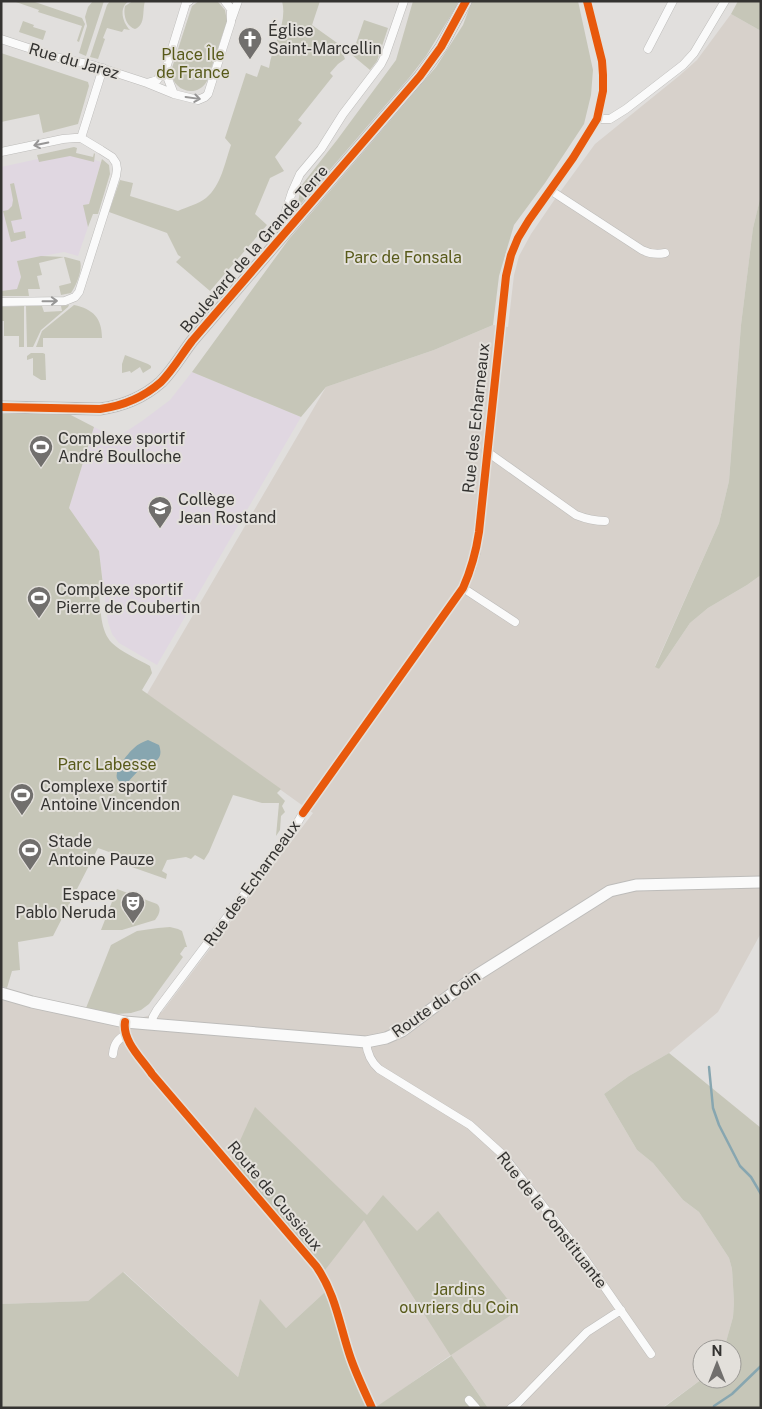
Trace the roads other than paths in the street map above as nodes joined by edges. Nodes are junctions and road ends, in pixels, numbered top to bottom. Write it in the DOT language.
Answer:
graph roads {
  1 [pos="225,1"];
  2 [pos="238,1"];
  3 [pos="404,1"];
  4 [pos="466,1"];
  5 [pos="587,1"];
  6 [pos="673,1"];
  7 [pos="725,1"];
  8 [pos="187,2"];
  9 [pos="231,22"];
  10 [pos="1,39"];
  11 [pos="648,49"];
  12 [pos="103,68"];
  13 [pos="166,68"];
  14 [pos="147,83"];
  15 [pos="174,94"];
  16 [pos="597,119"];
  17 [pos="81,138"];
  18 [pos="1,152"];
  19 [pos="550,190"];
  20 [pos="286,232"];
  21 [pos="664,254"];
  22 [pos="1,302"];
  23 [pos="1,408"];
  24 [pos="486,452"];
  25 [pos="605,521"];
  26 [pos="463,588"];
  27 [pos="515,622"];
  28 [pos="761,882"];
  29 [pos="1,993"];
  30 [pos="125,1022"];
  31 [pos="152,1023"];
  32 [pos="125,1035"];
  33 [pos="366,1042"];
  34 [pos="113,1054"];
  35 [pos="621,1310"];
  36 [pos="651,1354"];
  37 [pos="469,1400"];
  38 [pos="372,1408"];
  39 [pos="476,1408"];
  40 [pos="512,1408"];
  1 -- 9 [label="street"];
  2 -- 9 [label="street"];
  3 -- 20 [label="street"];
  4 -- 20 [label="main road, Boulevard de la Grande Terre"];
  5 -- 16 [label="street, Rue des Echarneaux"];
  6 -- 11 [label="street"];
  7 -- 16 [label="street"];
  8 -- 13 [label="street"];
  15 -- 9 [label="street, Rue du Jarez, one-way"];
  10 -- 12 [label="street, Rue du Jarez"];
  12 -- 14 [label="street, Rue du Jarez"];
  12 -- 17 [label="street"];
  13 -- 14 [label="street"];
  13 -- 15 [label="street"];
  14 -- 15 [label="street, Rue du Jarez"];
  16 -- 19 [label="street, Rue des Echarneaux"];
  17 -- 18 [label="street, one-way"];
  22 -- 17 [label="street, one-way"];
  19 -- 21 [label="street"];
  19 -- 24 [label="street, Rue des Echarneaux"];
  20 -- 23 [label="main road, Boulevard de la Grande Terre"];
  24 -- 25 [label="street"];
  24 -- 26 [label="street, Rue des Echarneaux"];
  26 -- 27 [label="street"];
  26 -- 31 [label="street, Rue des Echarneaux"];
  28 -- 33 [label="main road, Route du Coin"];
  29 -- 30 [label="main road, Route du Coin"];
  30 -- 31 [label="main road, Route du Coin"];
  30 -- 32 [label="street"];
  31 -- 33 [label="main road, Route du Coin"];
  32 -- 34 [label="street"];
  32 -- 38 [label="street, Route de Cussieux"];
  33 -- 35 [label="street, Rue de la Constituante"];
  35 -- 36 [label="street, Rue de la Constituante"];
  35 -- 40 [label="street"];
  37 -- 39 [label="street"];
}
